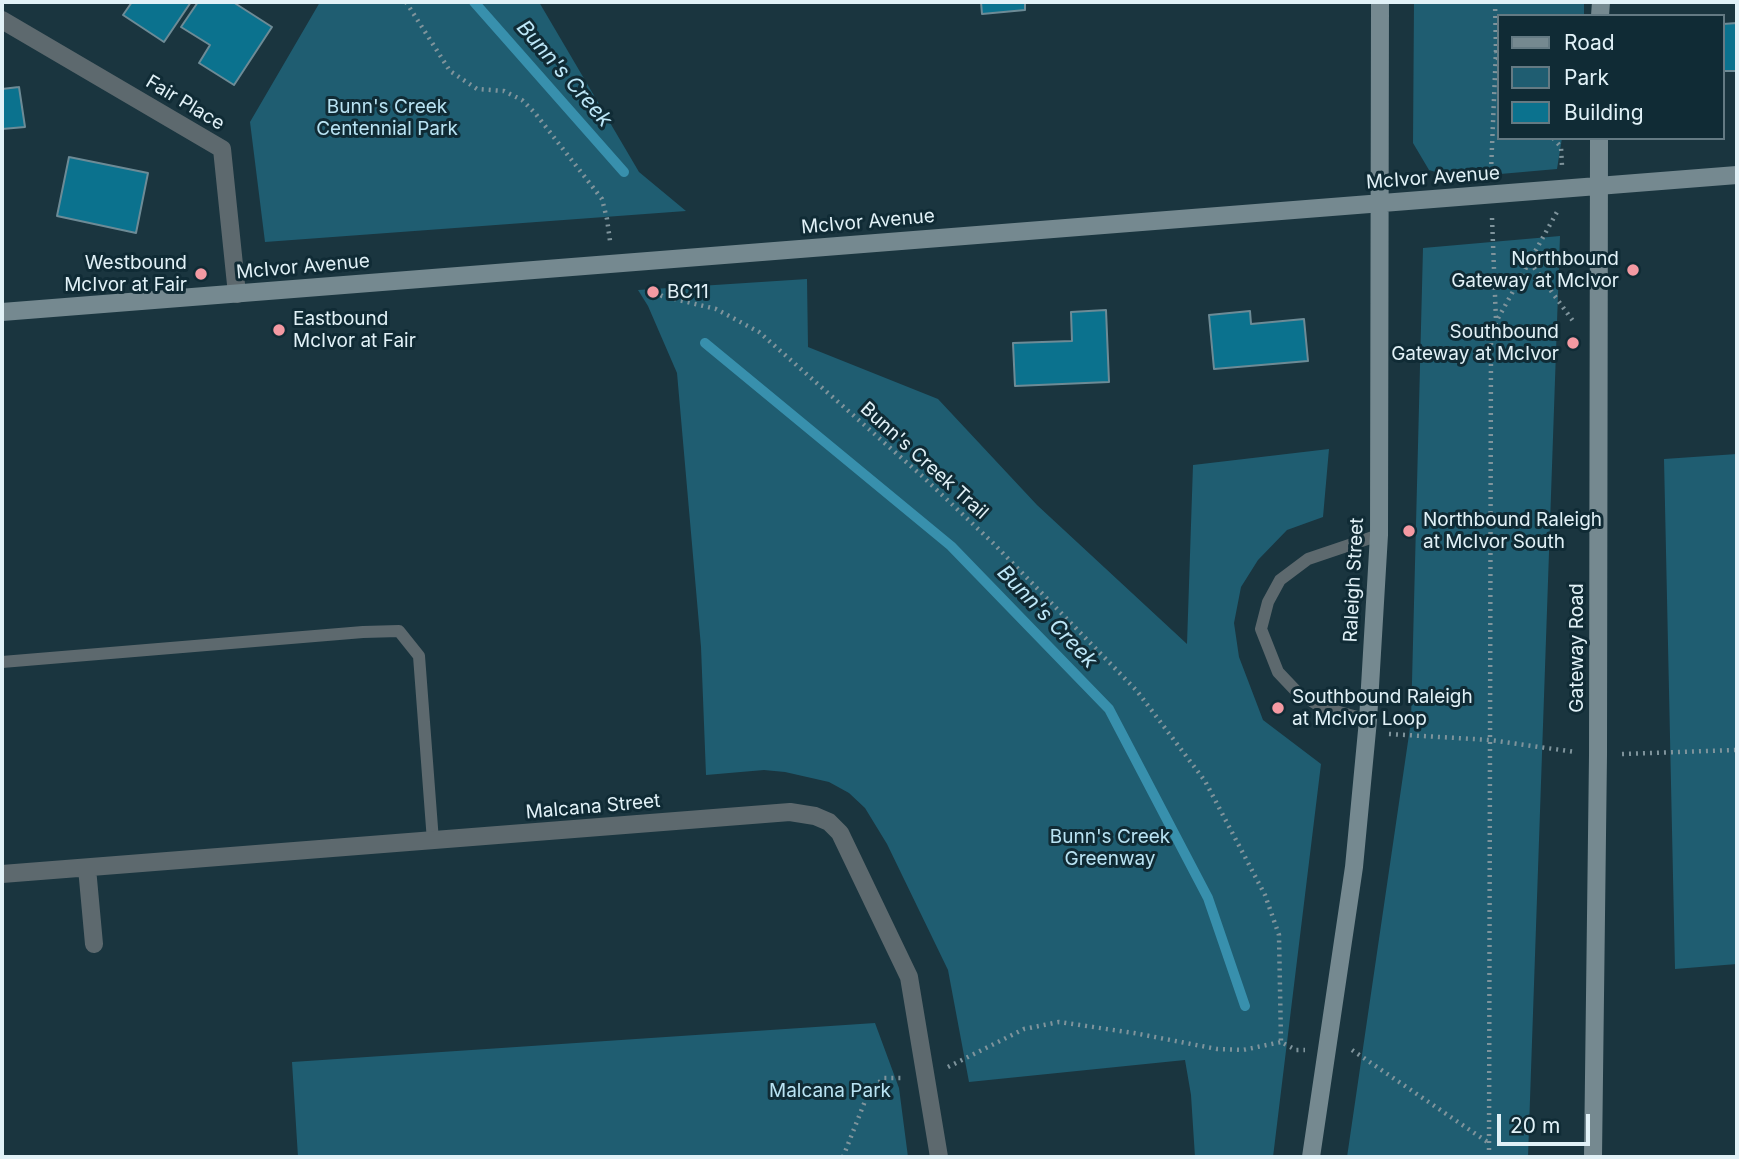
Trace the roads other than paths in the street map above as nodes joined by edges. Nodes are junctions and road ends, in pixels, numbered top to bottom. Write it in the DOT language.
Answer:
graph roads {
  1 [pos="1380,2"];
  2 [pos="2,20"];
  3 [pos="1599,140"];
  4 [pos="1737,175"];
  5 [pos="1599,186"];
  6 [pos="1380,202"];
  7 [pos="237,294"];
  8 [pos="2,312"];
  9 [pos="1379,535"];
  10 [pos="2,662"];
  11 [pos="1368,727"];
  12 [pos="433,841"];
  13 [pos="87,868"];
  14 [pos="2,874"];
  15 [pos="94,944"];
  16 [pos="939,1157"];
  17 [pos="1311,1157"];
  18 [pos="1592,1157"];
  1 -- 6 [label="street, Raleigh Street"];
  2 -- 7 [label="street, Fair Place"];
  3 -- 5 [label="street, Gateway Road"];
  4 -- 5 [label="street, McIvor Avenue"];
  5 -- 6 [label="street, McIvor Avenue"];
  5 -- 18 [label="street, Gateway Road"];
  6 -- 7 [label="street, McIvor Avenue"];
  6 -- 9 [label="street, Raleigh Street"];
  7 -- 8 [label="street, McIvor Avenue"];
  9 -- 11 [label="street, Raleigh Street"];
  9 -- 11 [label="lane"];
  10 -- 12 [label="lane"];
  11 -- 17 [label="street, Raleigh Street"];
  12 -- 13 [label="street, Malcana Street"];
  12 -- 16 [label="street, Malcana Street"];
  13 -- 14 [label="street, Malcana Street"];
  13 -- 15 [label="street"];
}
